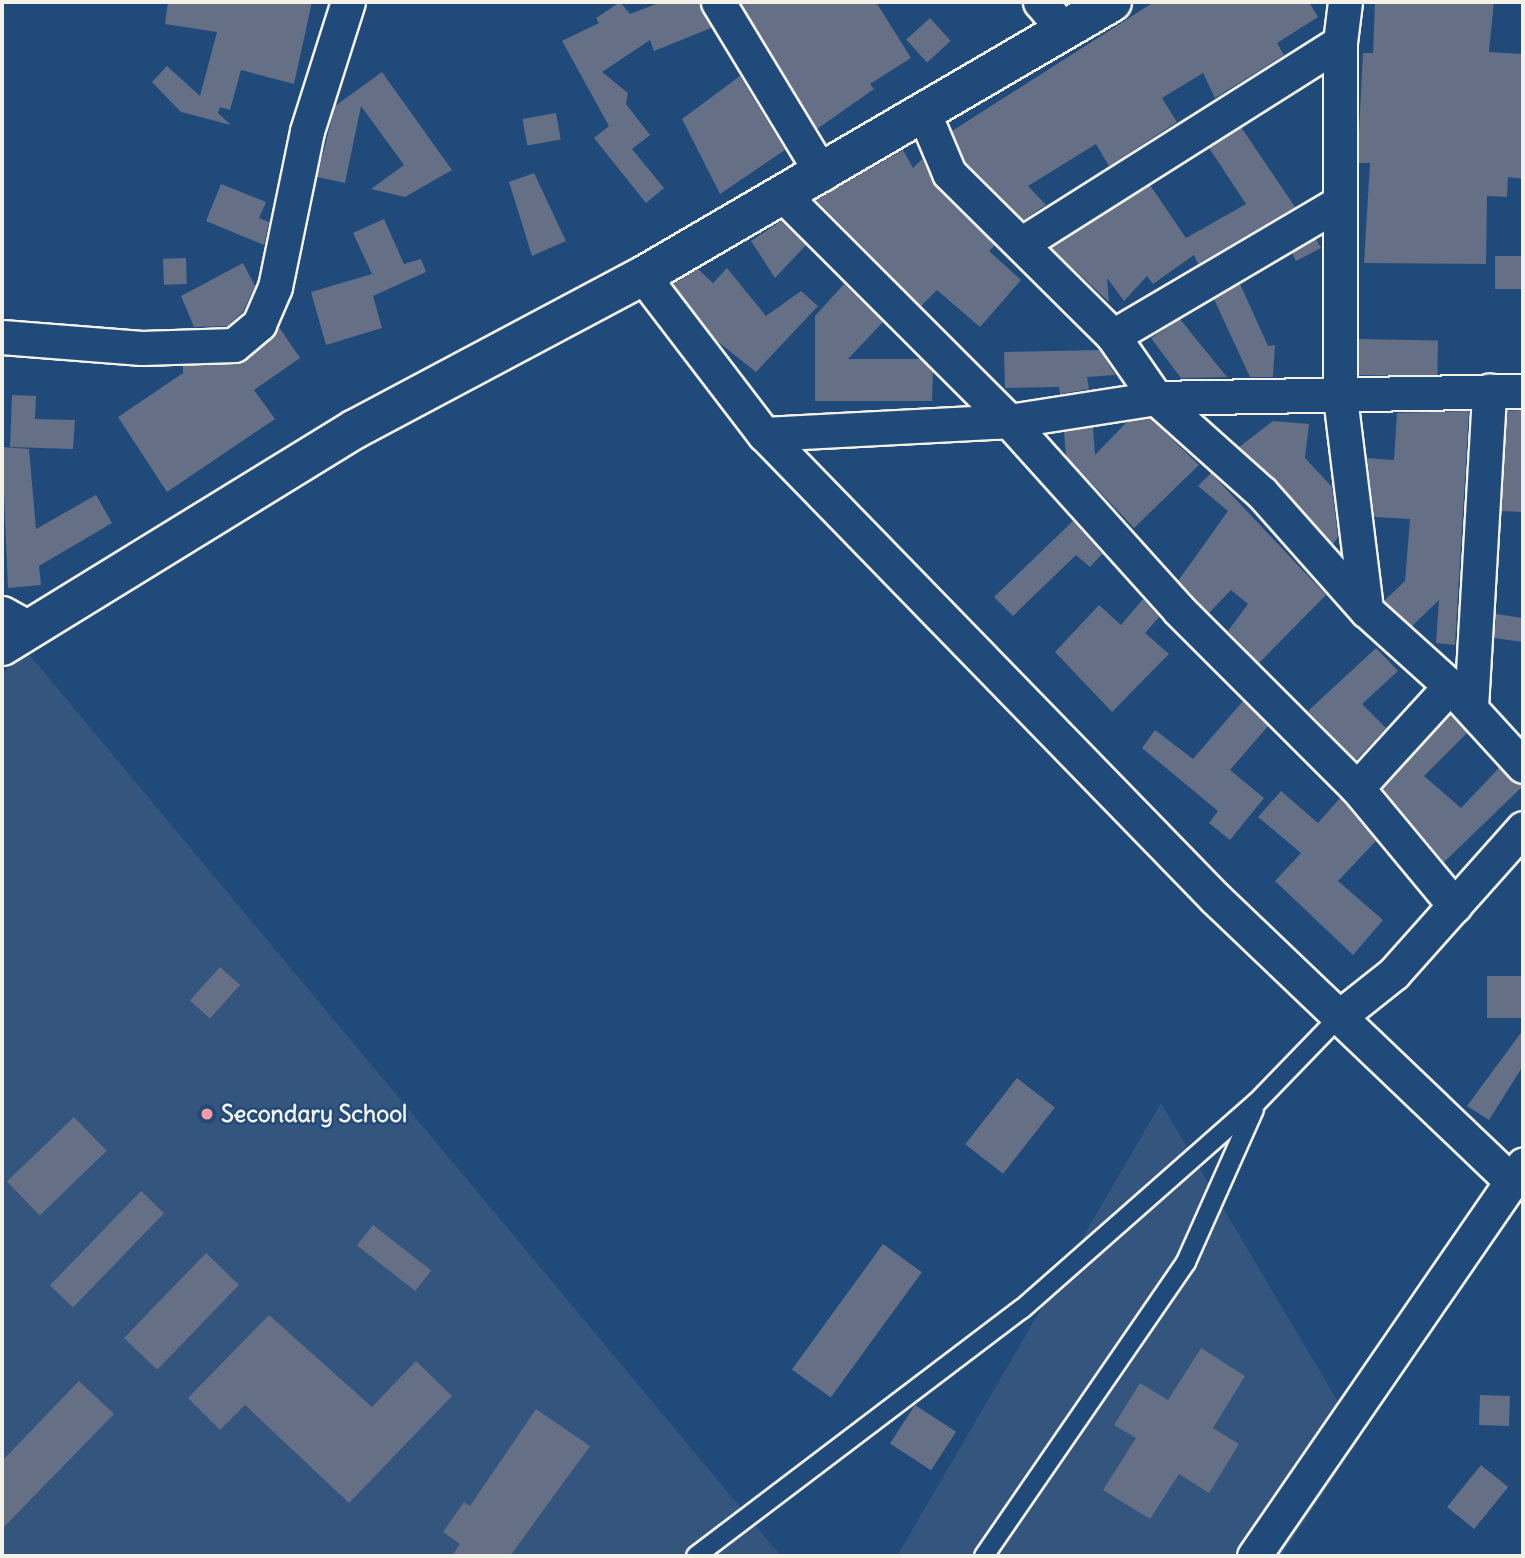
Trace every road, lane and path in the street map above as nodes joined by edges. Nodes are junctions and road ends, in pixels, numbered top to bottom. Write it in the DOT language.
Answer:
graph roads {
  1 [pos="348,2"];
  2 [pos="718,2"];
  3 [pos="1040,2"];
  4 [pos="1112,2"];
  5 [pos="1345,2"];
  6 [pos="1064,30"];
  7 [pos="1340,42"];
  8 [pos="923,111"];
  9 [pos="822,174"];
  10 [pos="784,196"];
  11 [pos="1339,203"];
  12 [pos="1024,242"];
  13 [pos="643,276"];
  14 [pos="1113,336"];
  15 [pos="2,337"];
  16 [pos="1489,391"];
  17 [pos="1523,391"];
  18 [pos="1340,397"];
  19 [pos="1156,398"];
  20 [pos="1009,421"];
  21 [pos="764,434"];
  22 [pos="1366,610"];
  23 [pos="11,629"];
  24 [pos="1460,696"];
  25 [pos="1523,766"];
  26 [pos="1357,788"];
  27 [pos="1523,828"];
  28 [pos="1455,906"];
  29 [pos="1340,1016"];
  30 [pos="1257,1102"];
  31 [pos="1517,1173"];
  32 [pos="696,1556"];
  33 [pos="984,1556"];
  34 [pos="1254,1556"];
  1 -- 15 [label="street"];
  2 -- 9 [label="street"];
  3 -- 6 [label="street"];
  4 -- 6 [label="main road"];
  5 -- 7 [label="street"];
  6 -- 8 [label="main road"];
  7 -- 11 [label="street"];
  7 -- 12 [label="street"];
  8 -- 9 [label="main road"];
  8 -- 12 [label="street"];
  9 -- 10 [label="main road"];
  10 -- 13 [label="main road"];
  10 -- 20 [label="street"];
  11 -- 14 [label="street"];
  11 -- 18 [label="street"];
  12 -- 14 [label="street"];
  13 -- 21 [label="street"];
  13 -- 23 [label="main road"];
  14 -- 19 [label="street"];
  16 -- 17 [label="street"];
  16 -- 18 [label="street"];
  16 -- 24 [label="street"];
  18 -- 19 [label="street"];
  18 -- 22 [label="street"];
  19 -- 20 [label="street"];
  19 -- 22 [label="street"];
  20 -- 21 [label="street"];
  20 -- 26 [label="street"];
  21 -- 29 [label="street"];
  22 -- 24 [label="street"];
  24 -- 25 [label="street"];
  24 -- 26 [label="street"];
  26 -- 28 [label="street"];
  27 -- 28 [label="street"];
  28 -- 29 [label="street"];
  29 -- 30 [label="lane"];
  29 -- 31 [label="street"];
  30 -- 32 [label="lane"];
  30 -- 33 [label="lane"];
  31 -- 34 [label="street"];
}
